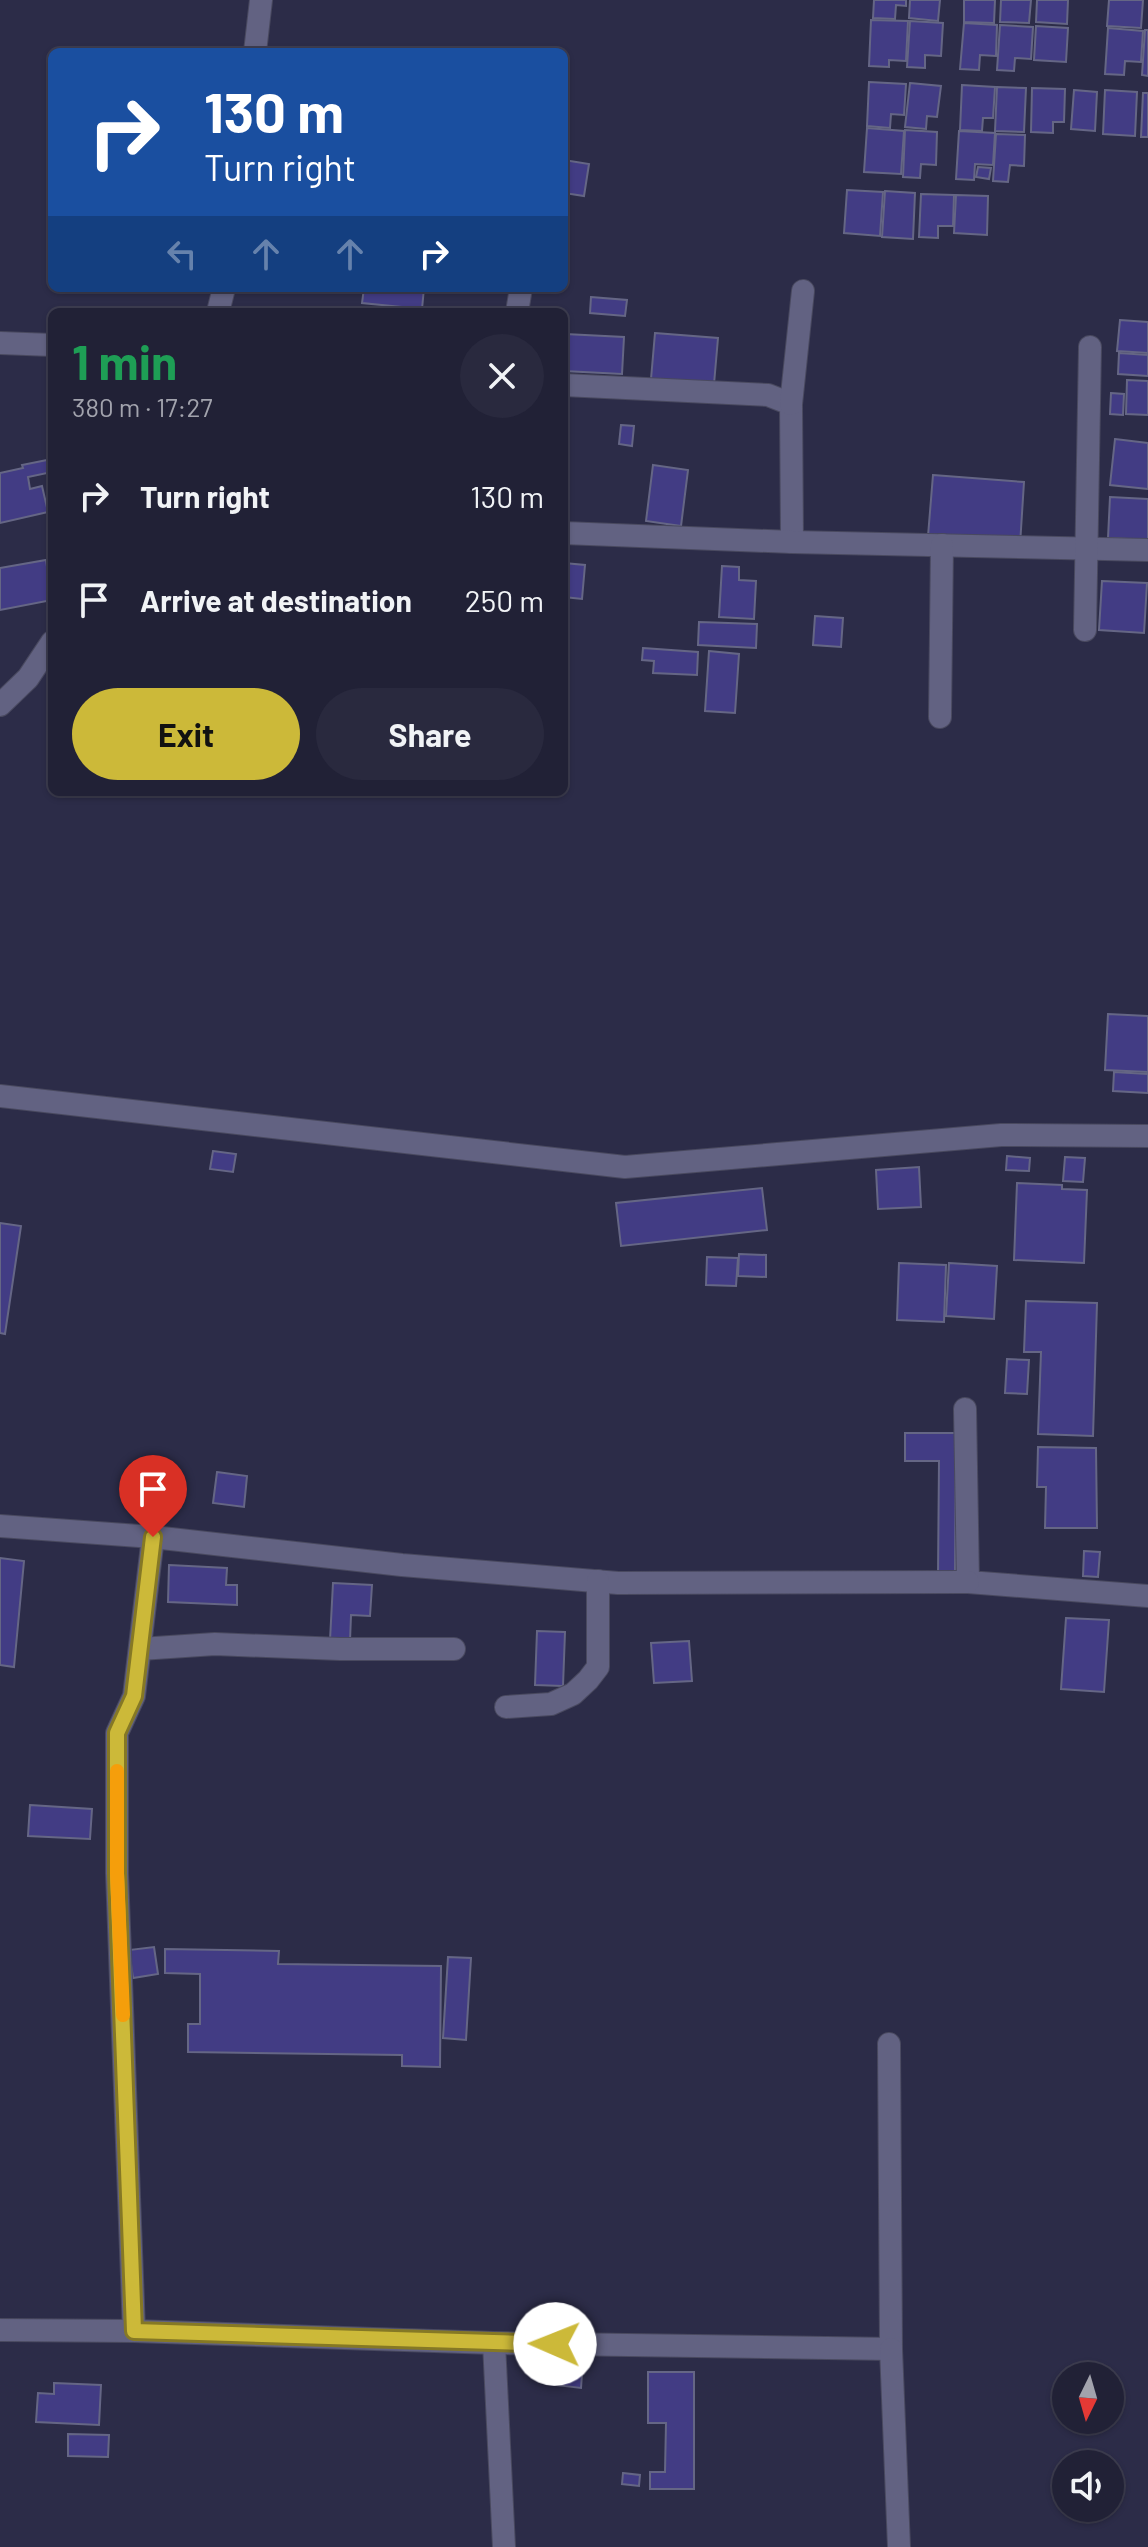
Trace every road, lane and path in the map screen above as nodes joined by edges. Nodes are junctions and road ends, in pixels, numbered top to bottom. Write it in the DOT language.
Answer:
graph roads {
  1 [pos="261,0"];
  2 [pos="255,48"];
  3 [pos="803,291"];
  4 [pos="0,343"];
  5 [pos="48,345"];
  6 [pos="1090,347"];
  7 [pos="568,385"];
  8 [pos="791,404"];
  9 [pos="568,533"];
  10 [pos="792,542"];
  11 [pos="942,545"];
  12 [pos="1085,549"];
  13 [pos="1148,550"];
  14 [pos="1085,630"];
  15 [pos="48,648"];
  16 [pos="0,705"];
  17 [pos="940,717"];
  18 [pos="0,1096"];
  19 [pos="1148,1136"];
  20 [pos="965,1409"];
  21 [pos="0,1526"];
  22 [pos="153,1537"];
  23 [pos="598,1581"];
  24 [pos="968,1582"];
  25 [pos="1148,1596"];
  26 [pos="140,1649"];
  27 [pos="454,1649"];
  28 [pos="506,1707"];
  29 [pos="889,2044"];
  30 [pos="0,2330"];
  31 [pos="134,2331"];
  32 [pos="494,2343"];
  33 [pos="891,2349"];
  34 [pos="504,2547"];
  35 [pos="899,2547"];
  1 -- 2 [label="street"];
  3 -- 8 [label="street"];
  4 -- 5 [label="street"];
  6 -- 12 [label="street"];
  7 -- 8 [label="street"];
  8 -- 10 [label="street"];
  9 -- 10 [label="street"];
  10 -- 11 [label="street"];
  11 -- 12 [label="street"];
  11 -- 17 [label="street"];
  12 -- 13 [label="street"];
  12 -- 14 [label="street"];
  15 -- 16 [label="street"];
  18 -- 19 [label="street"];
  20 -- 24 [label="street"];
  21 -- 22 [label="street"];
  22 -- 23 [label="street"];
  22 -- 26 [label="street"];
  23 -- 24 [label="street"];
  23 -- 28 [label="street"];
  24 -- 25 [label="street"];
  26 -- 27 [label="street"];
  26 -- 31 [label="street"];
  29 -- 33 [label="street"];
  30 -- 31 [label="street"];
  31 -- 32 [label="street"];
  32 -- 33 [label="street"];
  32 -- 34 [label="street"];
  33 -- 35 [label="street"];
}
